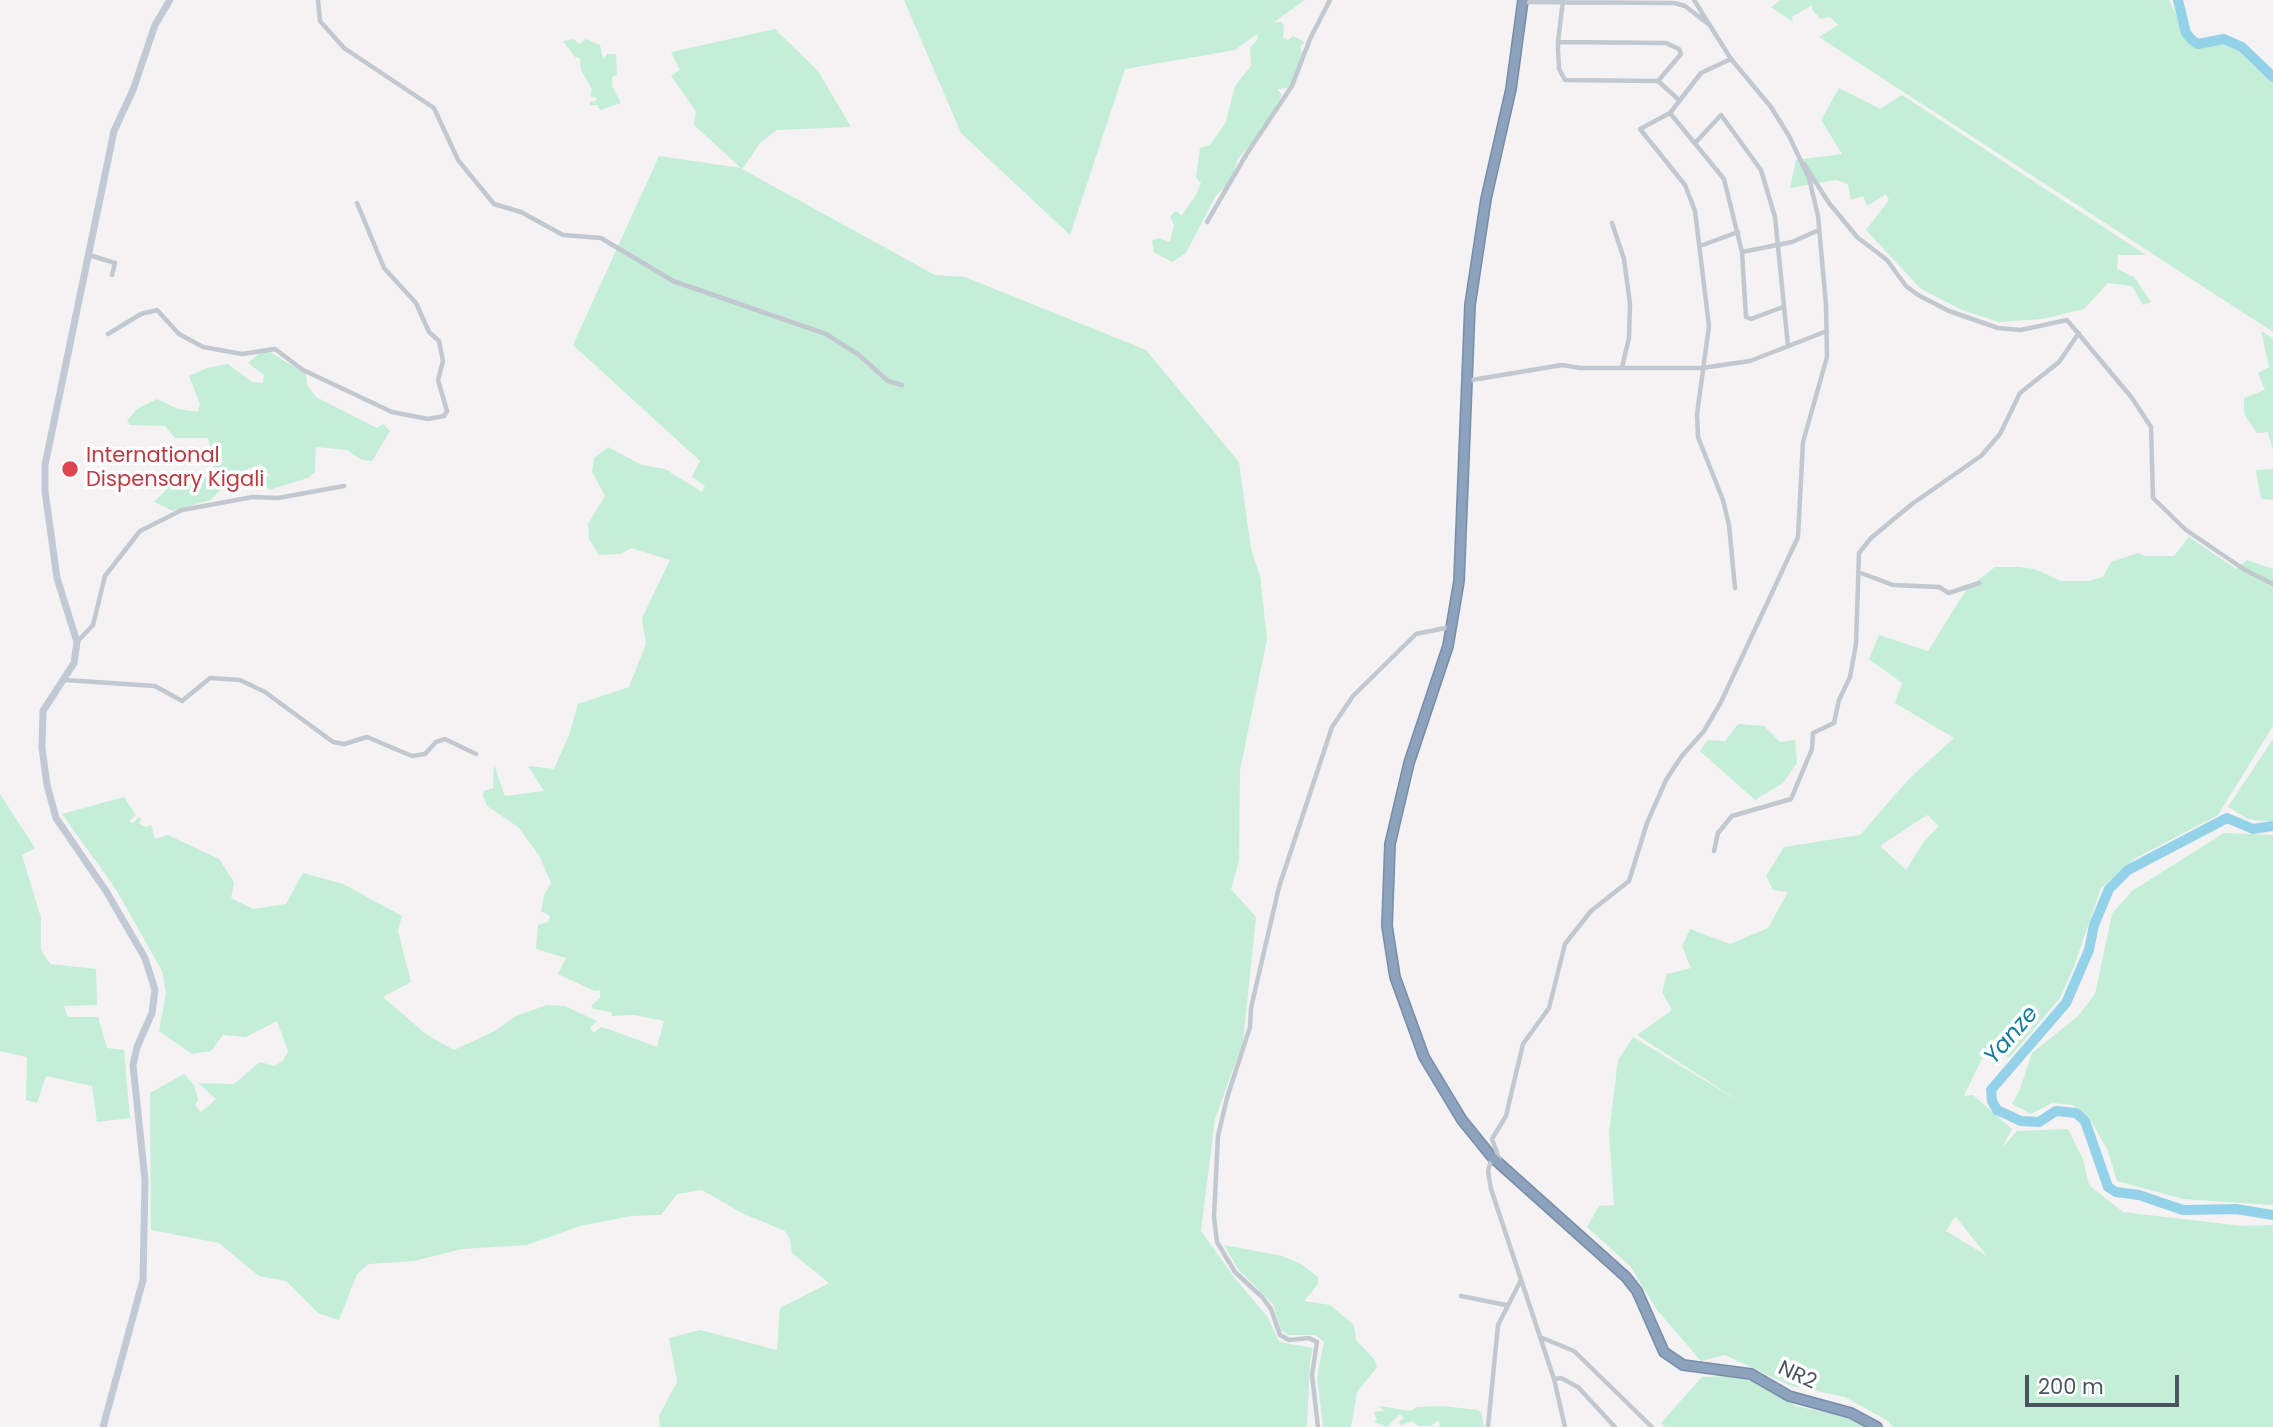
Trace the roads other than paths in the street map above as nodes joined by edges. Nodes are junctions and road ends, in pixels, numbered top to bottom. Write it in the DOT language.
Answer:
graph roads {
  1 [pos="170,0"];
  2 [pos="318,0"];
  3 [pos="1330,0"];
  4 [pos="1694,0"];
  5 [pos="1522,1"];
  6 [pos="1563,2"];
  7 [pos="1711,26"];
  8 [pos="1558,42"];
  9 [pos="1731,59"];
  10 [pos="1658,81"];
  11 [pos="1679,100"];
  12 [pos="1670,113"];
  13 [pos="1696,142"];
  14 [pos="1802,160"];
  15 [pos="357,203"];
  16 [pos="1207,222"];
  17 [pos="1612,223"];
  18 [pos="1819,230"];
  19 [pos="1738,232"];
  20 [pos="1778,245"];
  21 [pos="1700,246"];
  22 [pos="1742,252"];
  23 [pos="88,255"];
  24 [pos="112,275"];
  25 [pos="1783,307"];
  26 [pos="1827,331"];
  27 [pos="2078,333"];
  28 [pos="108,334"];
  29 [pos="1788,346"];
  30 [pos="1622,367"];
  31 [pos="1702,368"];
  32 [pos="1466,381"];
  33 [pos="902,384"];
  34 [pos="344,486"];
  35 [pos="1858,572"];
  36 [pos="1979,583"];
  37 [pos="2273,584"];
  38 [pos="1735,588"];
  39 [pos="1451,627"];
  40 [pos="78,642"];
  41 [pos="65,680"];
  42 [pos="476,754"];
  43 [pos="1714,851"];
  44 [pos="1492,1157"];
  45 [pos="1500,1164"];
  46 [pos="1521,1279"];
  47 [pos="1461,1296"];
  48 [pos="1506,1305"];
  49 [pos="1539,1337"];
  50 [pos="1554,1379"];
  51 [pos="103,1427"];
  52 [pos="1318,1427"];
  53 [pos="1488,1427"];
  54 [pos="1565,1427"];
  55 [pos="1615,1427"];
  56 [pos="1652,1427"];
  57 [pos="1877,1427"];
  1 -- 23 [label="main road"];
  2 -- 33 [label="street"];
  3 -- 16 [label="street"];
  4 -- 7 [label="street"];
  5 -- 6 [label="street"];
  5 -- 32 [label="highway, NR2"];
  6 -- 7 [label="street"];
  6 -- 8 [label="street"];
  7 -- 9 [label="street"];
  8 -- 10 [label="street"];
  8 -- 10 [label="street"];
  9 -- 11 [label="street"];
  9 -- 14 [label="street"];
  10 -- 11 [label="street"];
  11 -- 12 [label="street"];
  12 -- 13 [label="street"];
  12 -- 21 [label="street"];
  13 -- 19 [label="street"];
  13 -- 20 [label="street"];
  14 -- 18 [label="street"];
  14 -- 27 [label="street"];
  15 -- 28 [label="street"];
  17 -- 30 [label="street"];
  18 -- 20 [label="street"];
  18 -- 26 [label="street"];
  19 -- 21 [label="street"];
  19 -- 22 [label="street"];
  20 -- 22 [label="street"];
  20 -- 25 [label="street"];
  21 -- 31 [label="street"];
  22 -- 25 [label="street"];
  23 -- 24 [label="street"];
  23 -- 40 [label="main road"];
  25 -- 29 [label="street"];
  26 -- 29 [label="street"];
  26 -- 45 [label="street"];
  27 -- 35 [label="street"];
  27 -- 37 [label="street"];
  29 -- 31 [label="street"];
  30 -- 31 [label="street"];
  30 -- 32 [label="street"];
  31 -- 38 [label="street"];
  32 -- 39 [label="highway, NR2"];
  34 -- 40 [label="street"];
  35 -- 36 [label="street"];
  35 -- 43 [label="street"];
  39 -- 44 [label="highway, NR2"];
  39 -- 52 [label="street"];
  40 -- 41 [label="main road"];
  41 -- 42 [label="street"];
  41 -- 51 [label="main road"];
  44 -- 45 [label="highway, NR2"];
  44 -- 46 [label="street"];
  45 -- 57 [label="highway, NR2 / NR2"];
  46 -- 48 [label="street"];
  46 -- 49 [label="street"];
  47 -- 48 [label="street"];
  48 -- 53 [label="street"];
  49 -- 50 [label="street"];
  49 -- 56 [label="street"];
  50 -- 54 [label="street"];
  50 -- 55 [label="street"];
}
